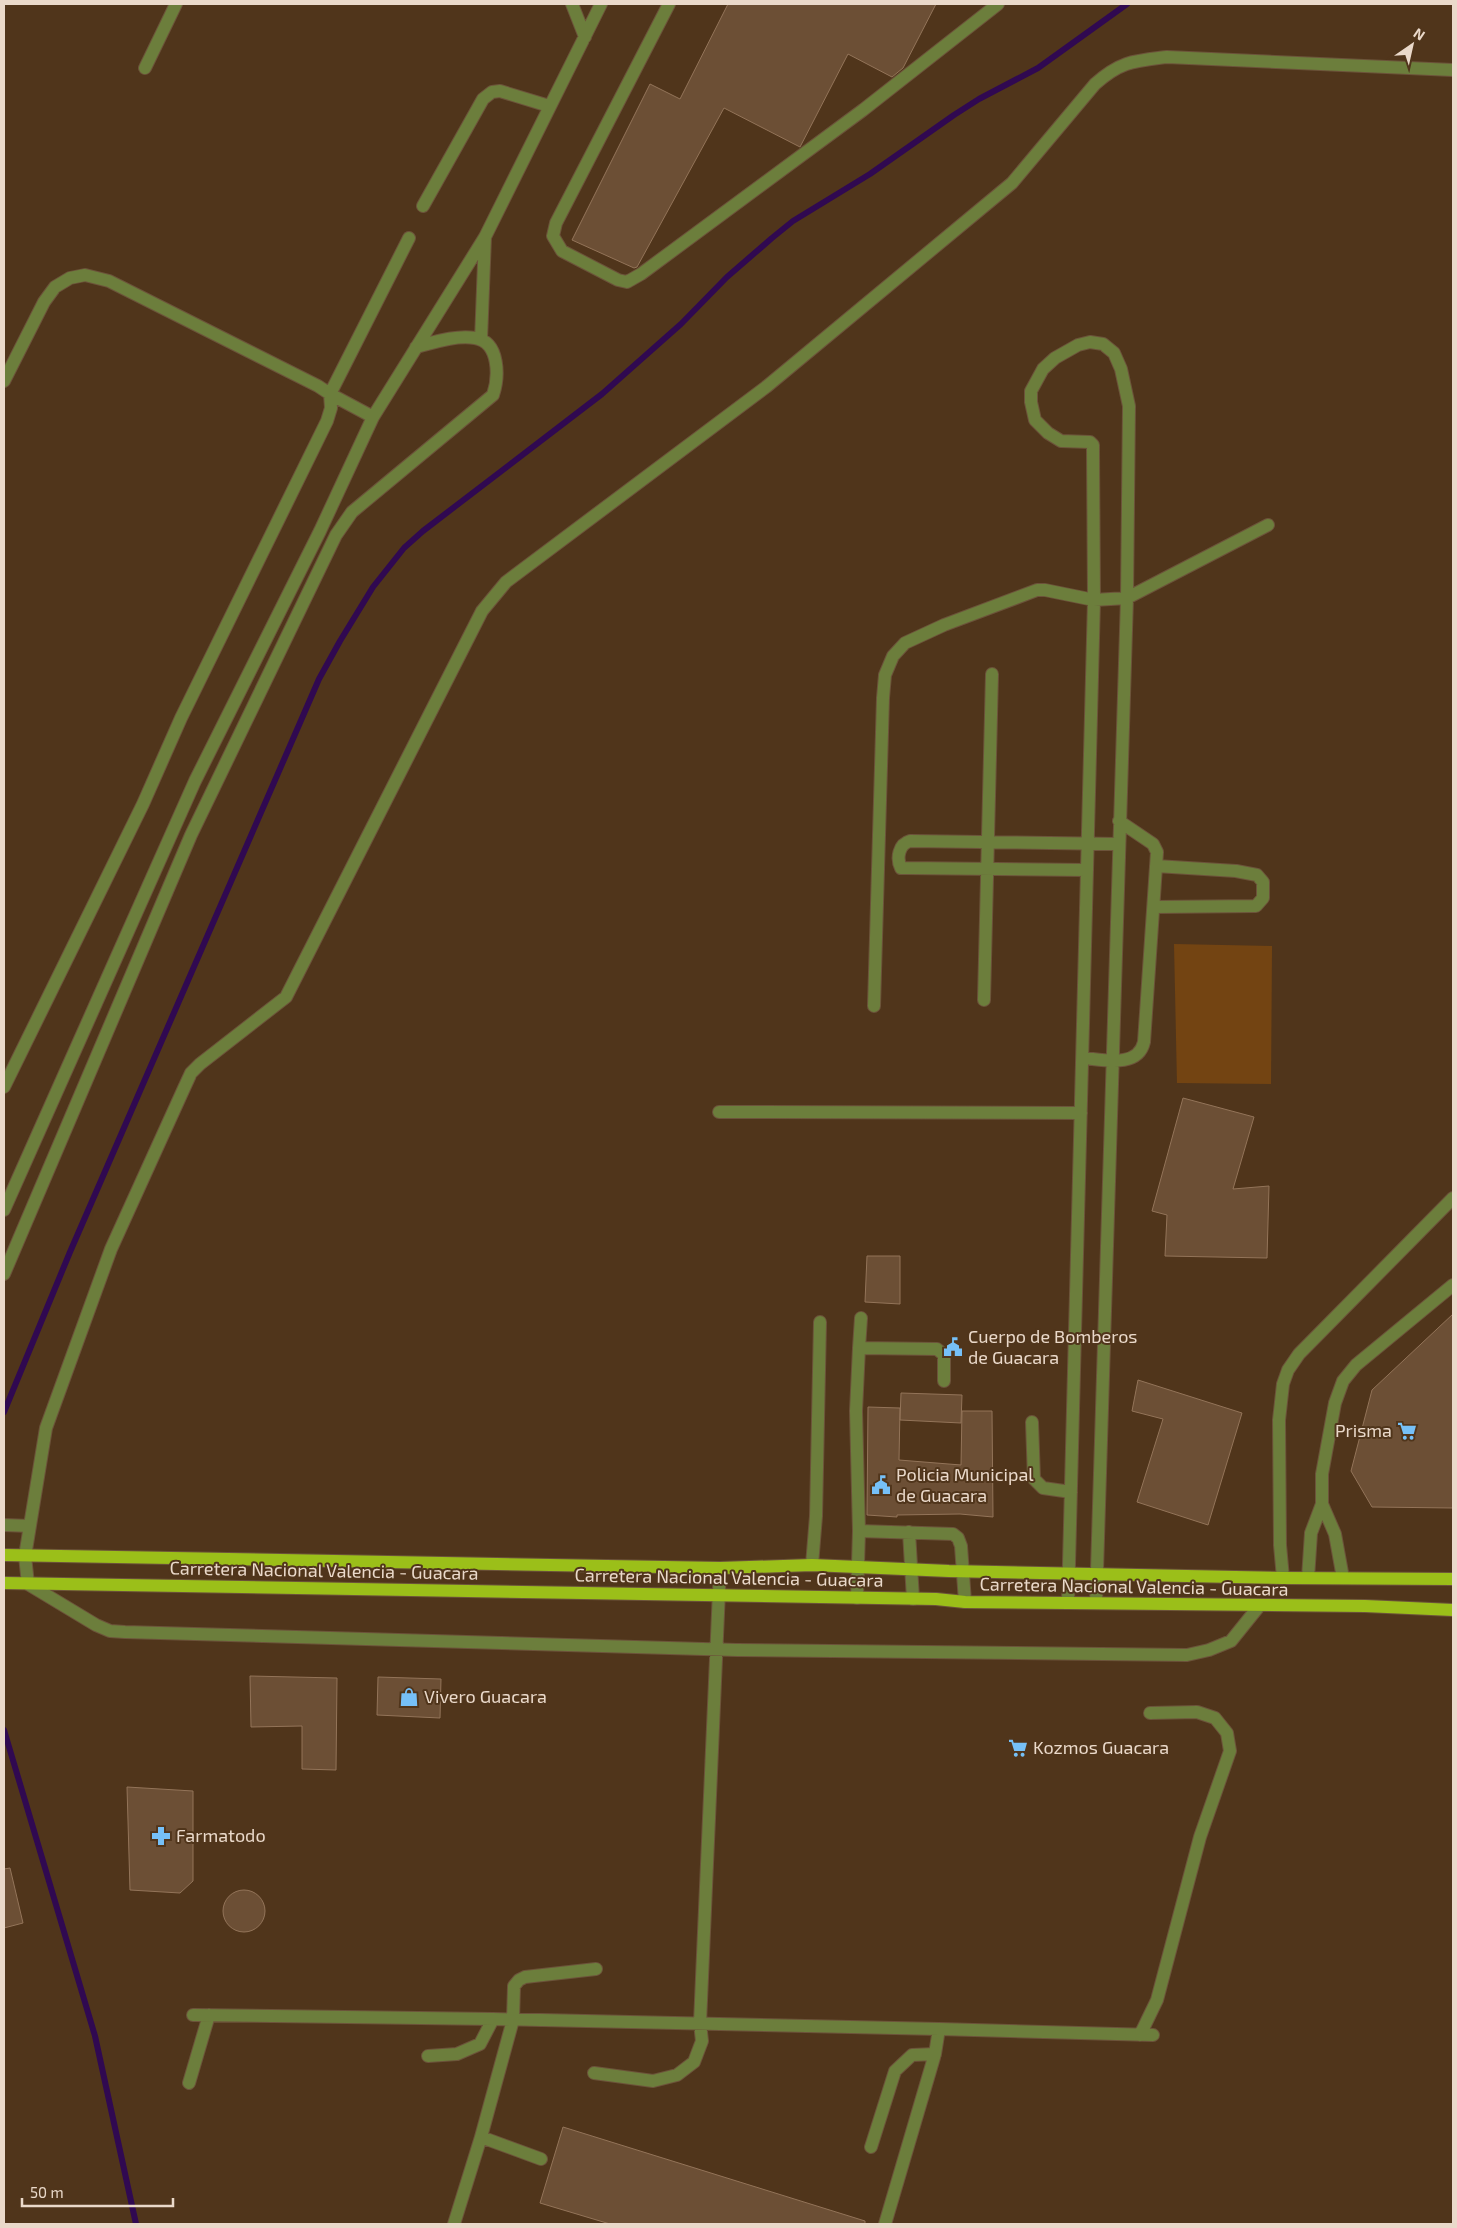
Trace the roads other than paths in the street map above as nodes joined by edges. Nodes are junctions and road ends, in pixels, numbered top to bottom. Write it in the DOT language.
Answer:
graph roads {
  1 [pos="176,4"];
  2 [pos="572,4"];
  3 [pos="601,4"];
  4 [pos="669,4"];
  5 [pos="998,4"];
  6 [pos="585,37"];
  7 [pos="145,68"];
  8 [pos="1453,70"];
  9 [pos="549,106"];
  10 [pos="423,206"];
  11 [pos="485,237"];
  12 [pos="410,238"];
  13 [pos="481,340"];
  14 [pos="416,346"];
  15 [pos="4,380"];
  16 [pos="330,394"];
  17 [pos="373,417"];
  18 [pos="1268,525"];
  19 [pos="1127,598"];
  20 [pos="1094,600"];
  21 [pos="992,674"];
  22 [pos="1118,821"];
  23 [pos="987,841"];
  24 [pos="1088,844"];
  25 [pos="1118,844"];
  26 [pos="1156,866"];
  27 [pos="988,869"];
  28 [pos="1086,870"];
  29 [pos="1154,907"];
  30 [pos="984,1000"];
  31 [pos="874,1006"];
  32 [pos="1084,1058"];
  33 [pos="1112,1060"];
  34 [pos="4,1087"];
  35 [pos="719,1112"];
  36 [pos="1081,1113"];
  37 [pos="1453,1198"];
  38 [pos="4,1210"];
  39 [pos="4,1274"];
  40 [pos="1453,1284"];
  41 [pos="861,1318"];
  42 [pos="820,1322"];
  43 [pos="859,1348"];
  44 [pos="944,1381"];
  45 [pos="1032,1422"];
  46 [pos="1071,1492"];
  47 [pos="1322,1504"];
  48 [pos="4,1525"];
  49 [pos="30,1526"];
  50 [pos="859,1531"];
  51 [pos="909,1532"];
  52 [pos="4,1555"];
  53 [pos="25,1556"];
  54 [pos="812,1566"];
  55 [pos="720,1568"];
  56 [pos="858,1568"];
  57 [pos="911,1570"];
  58 [pos="963,1572"];
  59 [pos="1068,1573"];
  60 [pos="1096,1573"];
  61 [pos="1283,1578"];
  62 [pos="1308,1578"];
  63 [pos="1343,1578"];
  64 [pos="1453,1579"];
  65 [pos="4,1583"];
  66 [pos="28,1584"];
  67 [pos="719,1595"];
  68 [pos="857,1598"];
  69 [pos="913,1599"];
  70 [pos="965,1602"];
  71 [pos="1068,1602"];
  72 [pos="1096,1603"];
  73 [pos="1260,1605"];
  74 [pos="1453,1610"];
  75 [pos="715,1649"];
  76 [pos="1150,1713"];
  77 [pos="596,1969"];
  78 [pos="193,2015"];
  79 [pos="209,2015"];
  80 [pos="493,2019"];
  81 [pos="513,2020"];
  82 [pos="700,2023"];
  83 [pos="939,2028"];
  84 [pos="935,2054"];
  85 [pos="428,2056"];
  86 [pos="594,2073"];
  87 [pos="188,2083"];
  88 [pos="481,2137"];
  89 [pos="871,2147"];
  90 [pos="541,2159"];
  91 [pos="454,2224"];
  92 [pos="885,2224"];
  1 -- 7 [label="street"];
  2 -- 6 [label="street"];
  3 -- 6 [label="street"];
  4 -- 5 [label="street"];
  6 -- 9 [label="street"];
  8 -- 49 [label="street"];
  9 -- 10 [label="street"];
  9 -- 11 [label="street"];
  11 -- 13 [label="street"];
  11 -- 14 [label="street"];
  12 -- 16 [label="street"];
  13 -- 14 [label="street"];
  13 -- 39 [label="street"];
  14 -- 17 [label="street"];
  15 -- 16 [label="street"];
  16 -- 17 [label="street"];
  16 -- 34 [label="street"];
  17 -- 38 [label="street"];
  18 -- 19 [label="street"];
  19 -- 20 [label="street"];
  19 -- 20 [label="street"];
  19 -- 22 [label="street"];
  20 -- 24 [label="street"];
  20 -- 31 [label="street"];
  21 -- 23 [label="street"];
  22 -- 25 [label="street"];
  22 -- 26 [label="street"];
  23 -- 24 [label="street"];
  23 -- 27 [label="street"];
  23 -- 27 [label="street"];
  24 -- 25 [label="street"];
  24 -- 28 [label="street"];
  25 -- 33 [label="street"];
  26 -- 29 [label="street"];
  26 -- 29 [label="street"];
  27 -- 28 [label="street"];
  27 -- 30 [label="street"];
  28 -- 32 [label="street"];
  29 -- 33 [label="street"];
  32 -- 33 [label="street"];
  32 -- 36 [label="street"];
  33 -- 60 [label="street"];
  35 -- 36 [label="street"];
  36 -- 46 [label="street"];
  37 -- 61 [label="street"];
  40 -- 47 [label="street"];
  41 -- 43 [label="street"];
  42 -- 54 [label="street"];
  43 -- 44 [label="street"];
  43 -- 50 [label="street"];
  45 -- 46 [label="street"];
  46 -- 59 [label="street"];
  47 -- 62 [label="street"];
  47 -- 63 [label="street"];
  48 -- 49 [label="street"];
  49 -- 53 [label="street"];
  50 -- 51 [label="street"];
  50 -- 56 [label="street"];
  51 -- 57 [label="street"];
  51 -- 58 [label="street"];
  52 -- 53 [label="main road, Carretera Nacional Valencia - Guacara"];
  53 -- 55 [label="main road, Carretera Nacional Valencia - Guacara"];
  53 -- 66 [label="street"];
  54 -- 55 [label="main road, Carretera Nacional Valencia - Guacara"];
  54 -- 56 [label="main road, Carretera Nacional Valencia - Guacara"];
  55 -- 67 [label="street"];
  56 -- 57 [label="main road, Carretera Nacional Valencia - Guacara"];
  56 -- 68 [label="street"];
  57 -- 58 [label="main road, Carretera Nacional Valencia - Guacara"];
  57 -- 69 [label="street"];
  58 -- 59 [label="main road, Carretera Nacional Valencia - Guacara"];
  58 -- 70 [label="street"];
  59 -- 60 [label="main road, Carretera Nacional Valencia - Guacara"];
  59 -- 71 [label="street"];
  60 -- 61 [label="main road, Carretera Nacional Valencia - Guacara"];
  60 -- 72 [label="street"];
  61 -- 62 [label="main road, Carretera Nacional Valencia - Guacara"];
  62 -- 63 [label="main road, Carretera Nacional Valencia - Guacara"];
  63 -- 64 [label="main road, Carretera Nacional Valencia - Guacara"];
  65 -- 66 [label="main road, Carretera Nacional Valencia - Guacara"];
  66 -- 67 [label="main road, Carretera Nacional Valencia - Guacara"];
  66 -- 75 [label="street"];
  67 -- 68 [label="main road, Carretera Nacional Valencia - Guacara"];
  67 -- 75 [label="street"];
  68 -- 69 [label="main road, Carretera Nacional Valencia - Guacara"];
  69 -- 70 [label="main road, Carretera Nacional Valencia - Guacara"];
  70 -- 71 [label="main road, Carretera Nacional Valencia - Guacara"];
  71 -- 72 [label="main road, Carretera Nacional Valencia - Guacara"];
  72 -- 73 [label="main road, Carretera Nacional Valencia - Guacara"];
  73 -- 74 [label="main road, Carretera Nacional Valencia - Guacara"];
  73 -- 75 [label="street"];
  75 -- 82 [label="street"];
  76 -- 83 [label="street"];
  77 -- 81 [label="street"];
  78 -- 79 [label="street"];
  79 -- 80 [label="street"];
  79 -- 87 [label="street"];
  80 -- 81 [label="street"];
  80 -- 85 [label="street"];
  81 -- 82 [label="street"];
  81 -- 88 [label="street"];
  82 -- 83 [label="street"];
  82 -- 86 [label="street"];
  83 -- 84 [label="street"];
  84 -- 89 [label="street"];
  84 -- 92 [label="street"];
  88 -- 90 [label="street"];
  88 -- 91 [label="street"];
}
